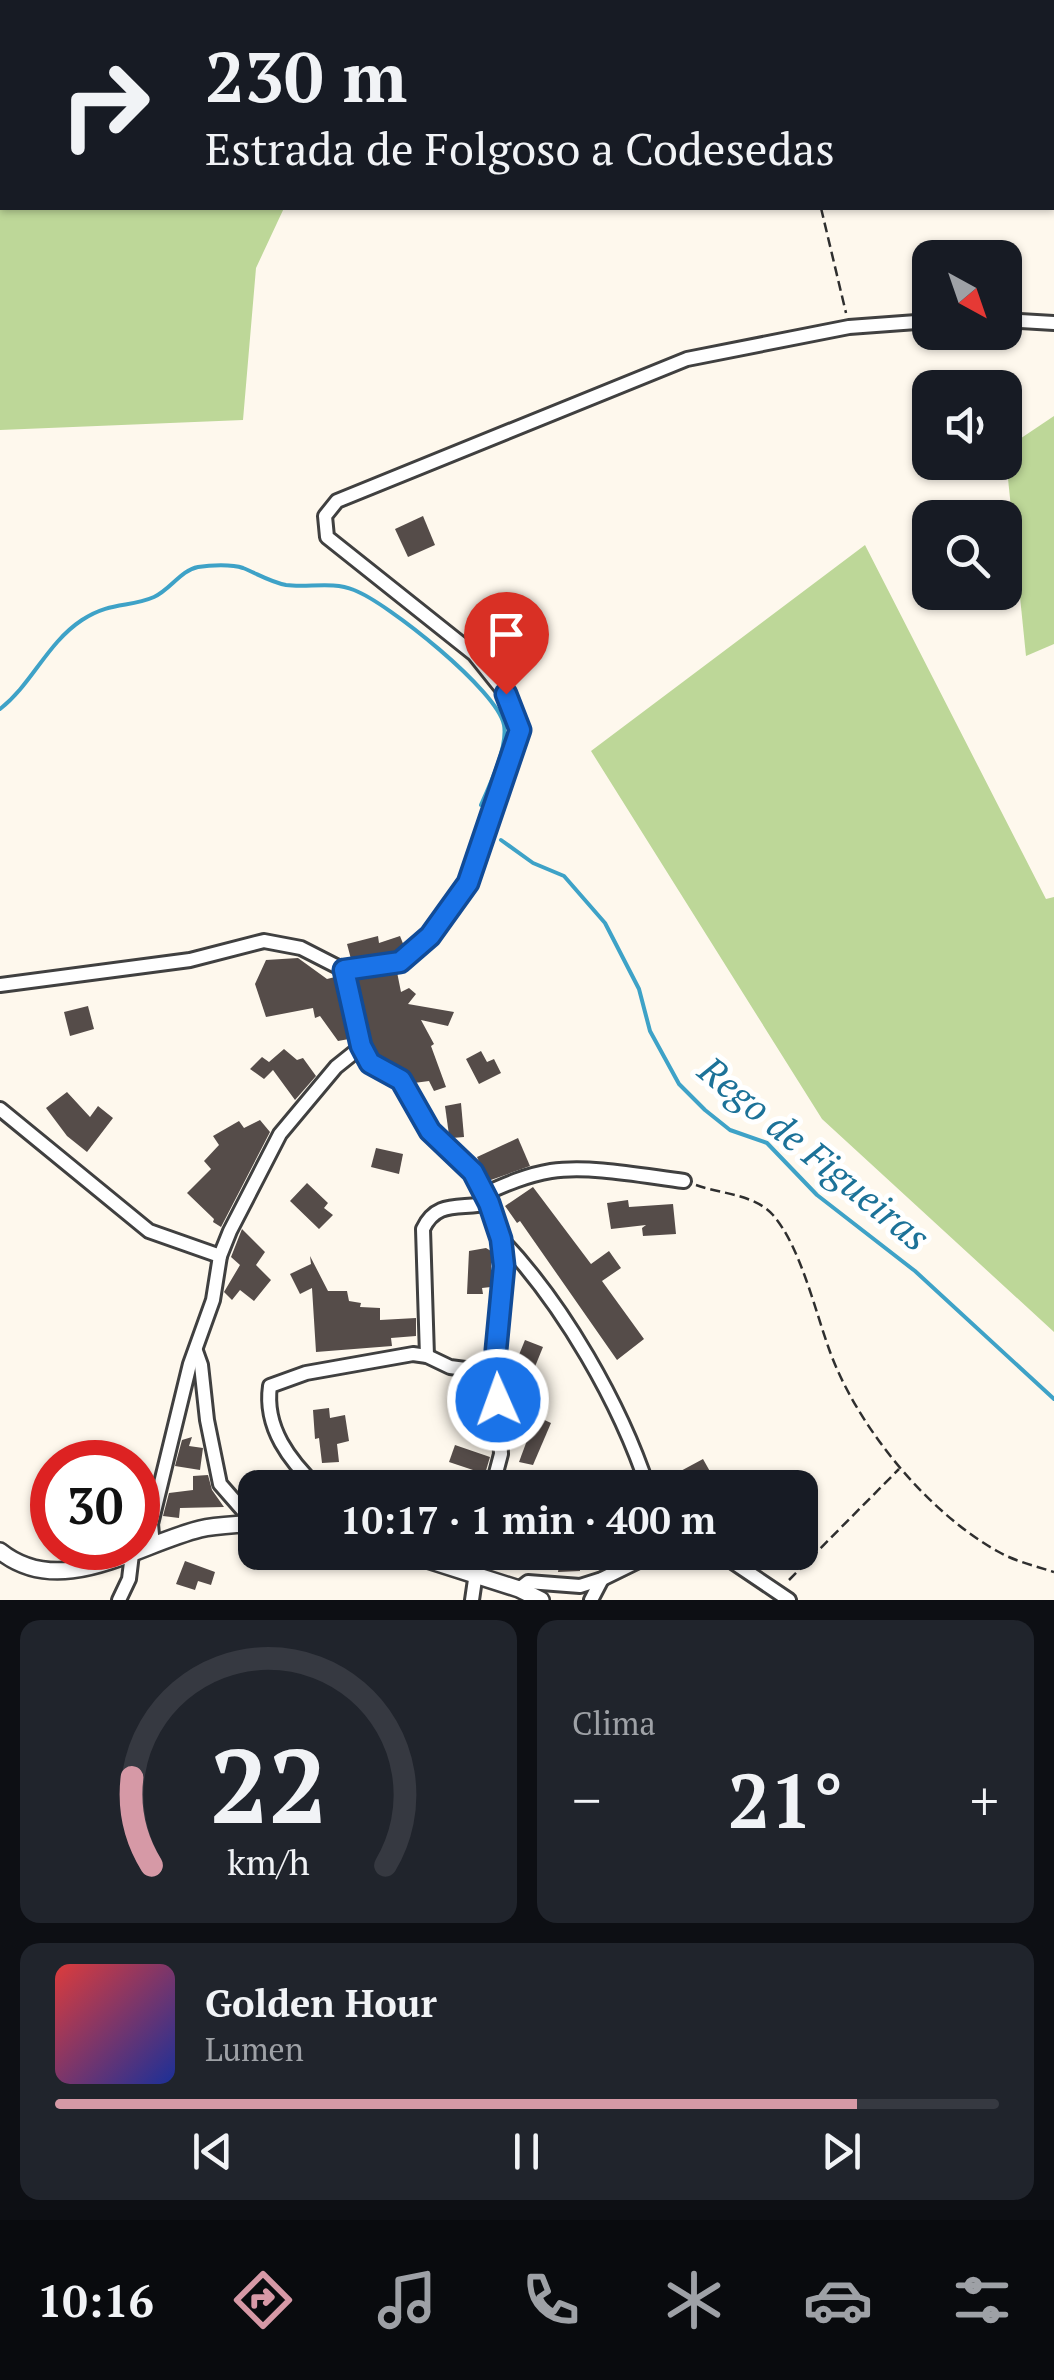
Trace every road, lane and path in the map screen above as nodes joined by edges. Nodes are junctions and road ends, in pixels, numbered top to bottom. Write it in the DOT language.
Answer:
graph roads {
  1 [pos="821,210"];
  2 [pos="1022,321"];
  3 [pos="912,322"];
  4 [pos="1054,323"];
  5 [pos="850,327"];
  6 [pos="344,970"];
  7 [pos="0,984"];
  8 [pos="361,1046"];
  9 [pos="0,1108"];
  10 [pos="684,1181"];
  11 [pos="486,1199"];
  12 [pos="501,1239"];
  13 [pos="220,1256"];
  14 [pos="196,1352"];
  15 [pos="427,1356"];
  16 [pos="496,1373"];
  17 [pos="901,1467"];
  18 [pos="302,1470"];
  19 [pos="497,1470"];
  20 [pos="640,1470"];
  21 [pos="160,1490"];
  22 [pos="238,1505"];
  23 [pos="238,1525"];
  24 [pos="160,1542"];
  25 [pos="0,1551"];
  26 [pos="30,1567"];
  27 [pos="37,1570"];
  28 [pos="90,1570"];
  29 [pos="130,1570"];
  30 [pos="461,1570"];
  31 [pos="475,1570"];
  32 [pos="621,1570"];
  33 [pos="744,1570"];
  34 [pos="1054,1572"];
  35 [pos="474,1574"];
  36 [pos="602,1579"];
  37 [pos="519,1589"];
  38 [pos="784,1597"];
  39 [pos="119,1600"];
  40 [pos="472,1600"];
  41 [pos="541,1600"];
  42 [pos="591,1600"];
  1 -- 5 [label="path"];
  2 -- 4 [label="street"];
  3 -- 5 [label="street"];
  5 -- 6 [label="street"];
  6 -- 7 [label="street"];
  6 -- 8 [label="street"];
  8 -- 11 [label="street"];
  8 -- 13 [label="street"];
  9 -- 13 [label="street"];
  10 -- 11 [label="street"];
  10 -- 17 [label="path"];
  11 -- 12 [label="street"];
  11 -- 15 [label="street"];
  12 -- 16 [label="street"];
  12 -- 20 [label="street"];
  13 -- 14 [label="street"];
  14 -- 21 [label="street"];
  14 -- 22 [label="street"];
  15 -- 16 [label="street"];
  15 -- 18 [label="street"];
  16 -- 19 [label="street"];
  17 -- 34 [label="path"];
  17 -- 38 [label="path"];
  23 -- 24 [label="street"];
  25 -- 26 [label="street"];
  27 -- 28 [label="street"];
  29 -- 39 [label="street"];
  30 -- 35 [label="street"];
  31 -- 35 [label="street"];
  32 -- 36 [label="street"];
  33 -- 38 [label="street"];
  35 -- 37 [label="street"];
  35 -- 40 [label="street"];
  36 -- 37 [label="street"];
  36 -- 42 [label="street"];
  37 -- 41 [label="street"];
}
